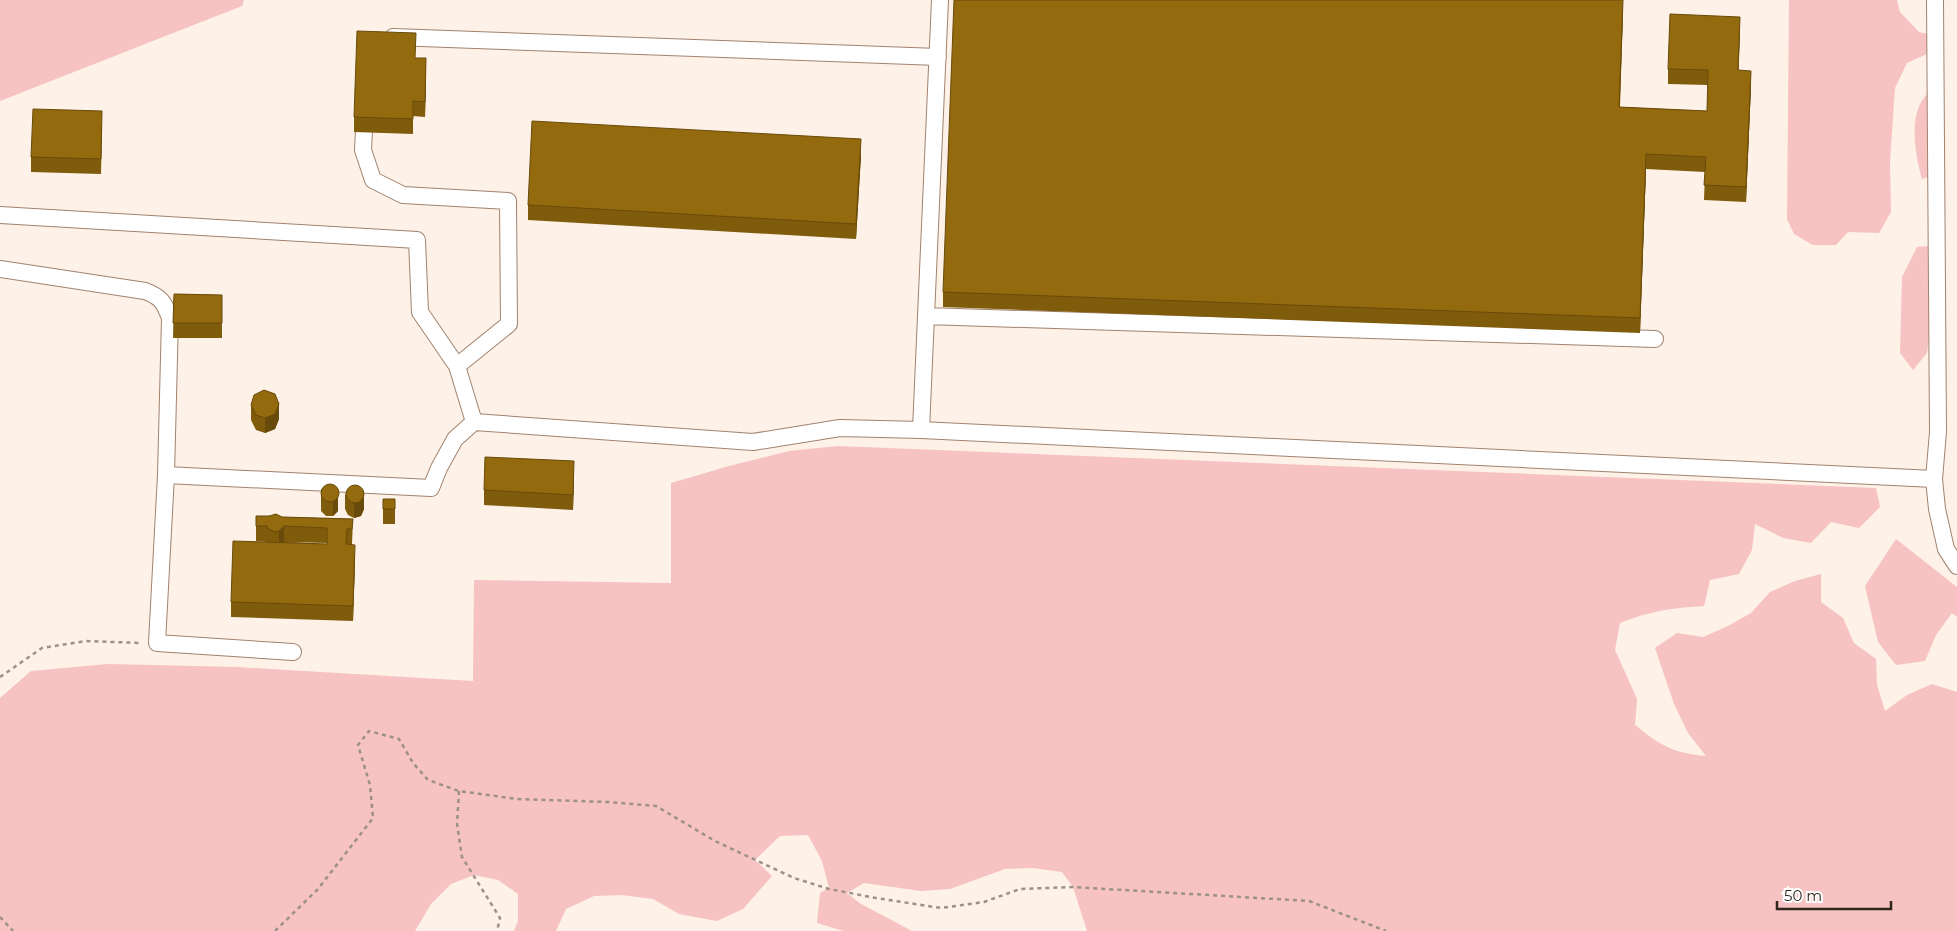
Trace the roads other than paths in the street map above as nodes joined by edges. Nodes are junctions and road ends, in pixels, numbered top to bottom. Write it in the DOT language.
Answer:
graph roads {
  1 [pos="940,0"];
  2 [pos="1934,0"];
  3 [pos="379,36"];
  4 [pos="938,57"];
  5 [pos="366,93"];
  6 [pos="0,215"];
  7 [pos="0,269"];
  8 [pos="926,316"];
  9 [pos="1655,339"];
  10 [pos="456,366"];
  11 [pos="474,422"];
  12 [pos="921,430"];
  13 [pos="166,475"];
  14 [pos="1934,478"];
  15 [pos="1957,566"];
  16 [pos="293,652"];
  1 -- 4 [label="street"];
  2 -- 14 [label="street"];
  3 -- 4 [label="street"];
  4 -- 8 [label="street"];
  5 -- 10 [label="street"];
  6 -- 10 [label="street"];
  7 -- 13 [label="street"];
  8 -- 9 [label="street"];
  8 -- 12 [label="street"];
  10 -- 11 [label="street"];
  11 -- 12 [label="street"];
  11 -- 13 [label="street"];
  12 -- 14 [label="street"];
  13 -- 16 [label="street"];
  14 -- 15 [label="street"];
}
